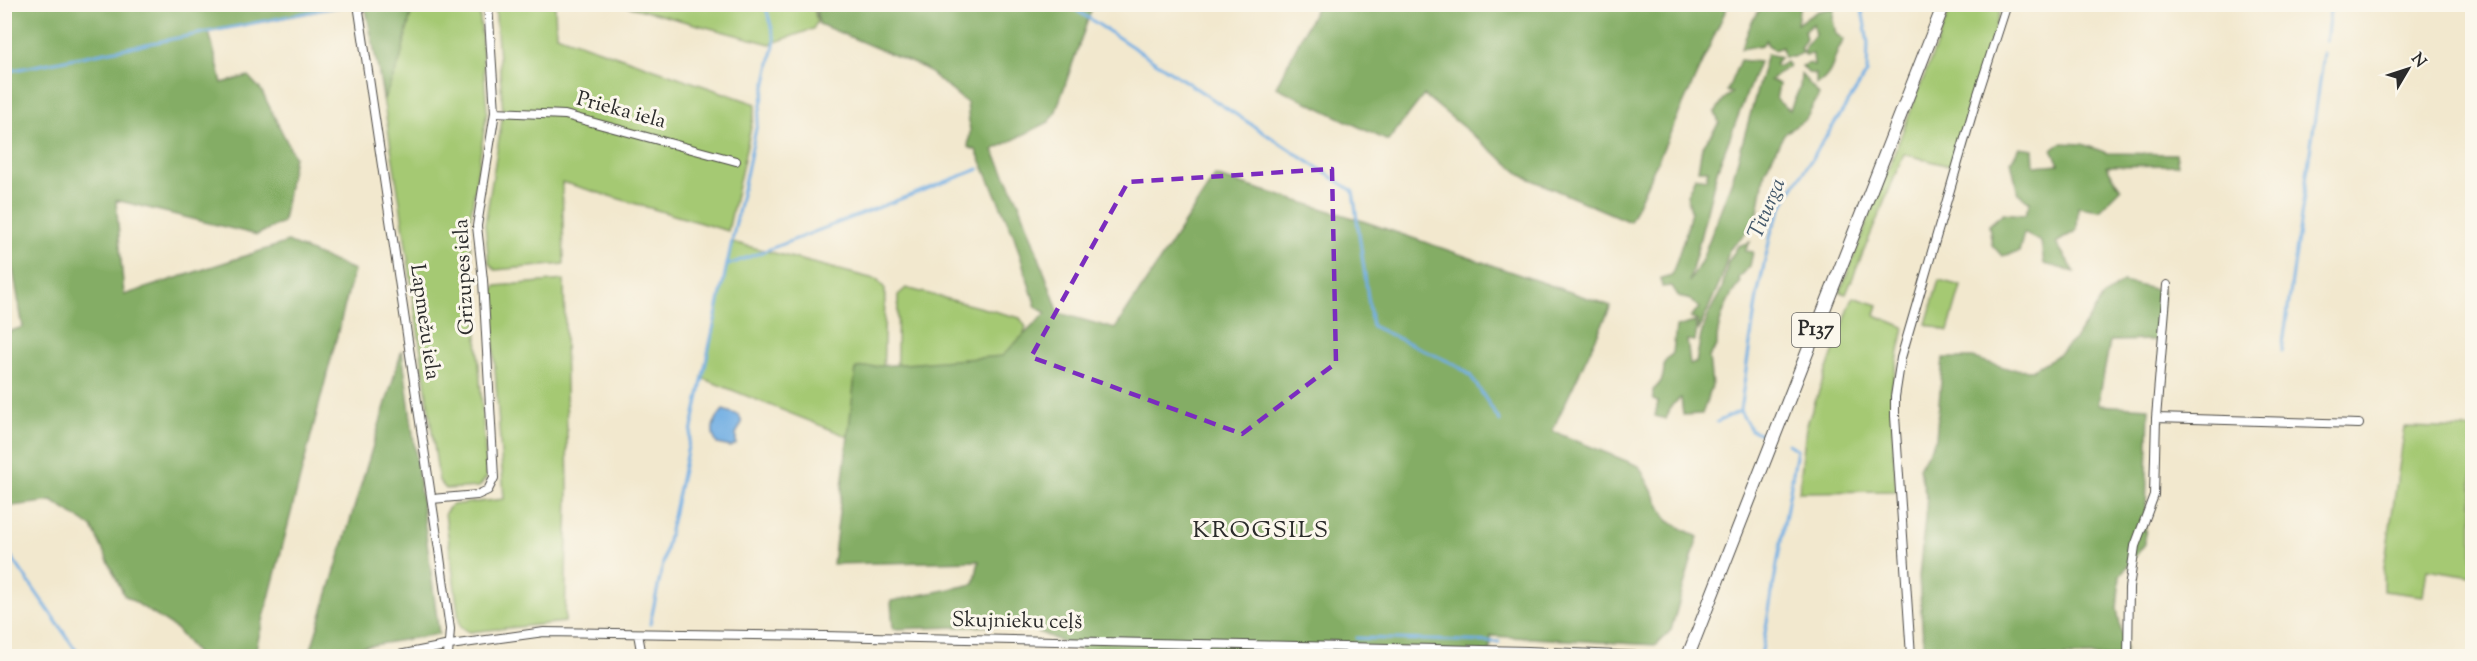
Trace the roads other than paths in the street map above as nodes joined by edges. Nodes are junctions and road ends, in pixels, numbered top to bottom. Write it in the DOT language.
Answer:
graph roads {
  1 [pos="358,4"];
  2 [pos="488,4"];
  3 [pos="1944,4"];
  4 [pos="2007,4"];
  5 [pos="495,112"];
  6 [pos="736,161"];
  7 [pos="2167,285"];
  8 [pos="2156,418"];
  9 [pos="2359,424"];
  10 [pos="432,499"];
  11 [pos="638,634"];
  12 [pos="450,645"];
  13 [pos="1211,645"];
  14 [pos="1527,654"];
  15 [pos="394,657"];
  16 [pos="448,657"];
  17 [pos="642,657"];
  18 [pos="1202,657"];
  19 [pos="1641,657"];
  20 [pos="1688,657"];
  21 [pos="1911,657"];
  22 [pos="2128,657"];
  1 -- 10 [label="street, Lapmežu iela"];
  2 -- 5 [label="street, Grīzupes iela"];
  3 -- 20 [label="main road, P137"];
  4 -- 21 [label="street"];
  5 -- 6 [label="street, Prieka iela"];
  5 -- 10 [label="street, Grīzupes iela"];
  7 -- 8 [label="street"];
  8 -- 9 [label="street"];
  8 -- 22 [label="street"];
  10 -- 12 [label="street, Lapmežu iela"];
  11 -- 12 [label="street, Skujnieku ceļš"];
  11 -- 13 [label="street, Skujnieku ceļš"];
  11 -- 17 [label="street"];
  12 -- 15 [label="street, Skujnieku ceļš"];
  12 -- 16 [label="street, Lapmežu iela"];
  13 -- 14 [label="street, Skujnieku ceļš"];
  13 -- 18 [label="street"];
  14 -- 19 [label="street, Skujnieku ceļš"];
}
